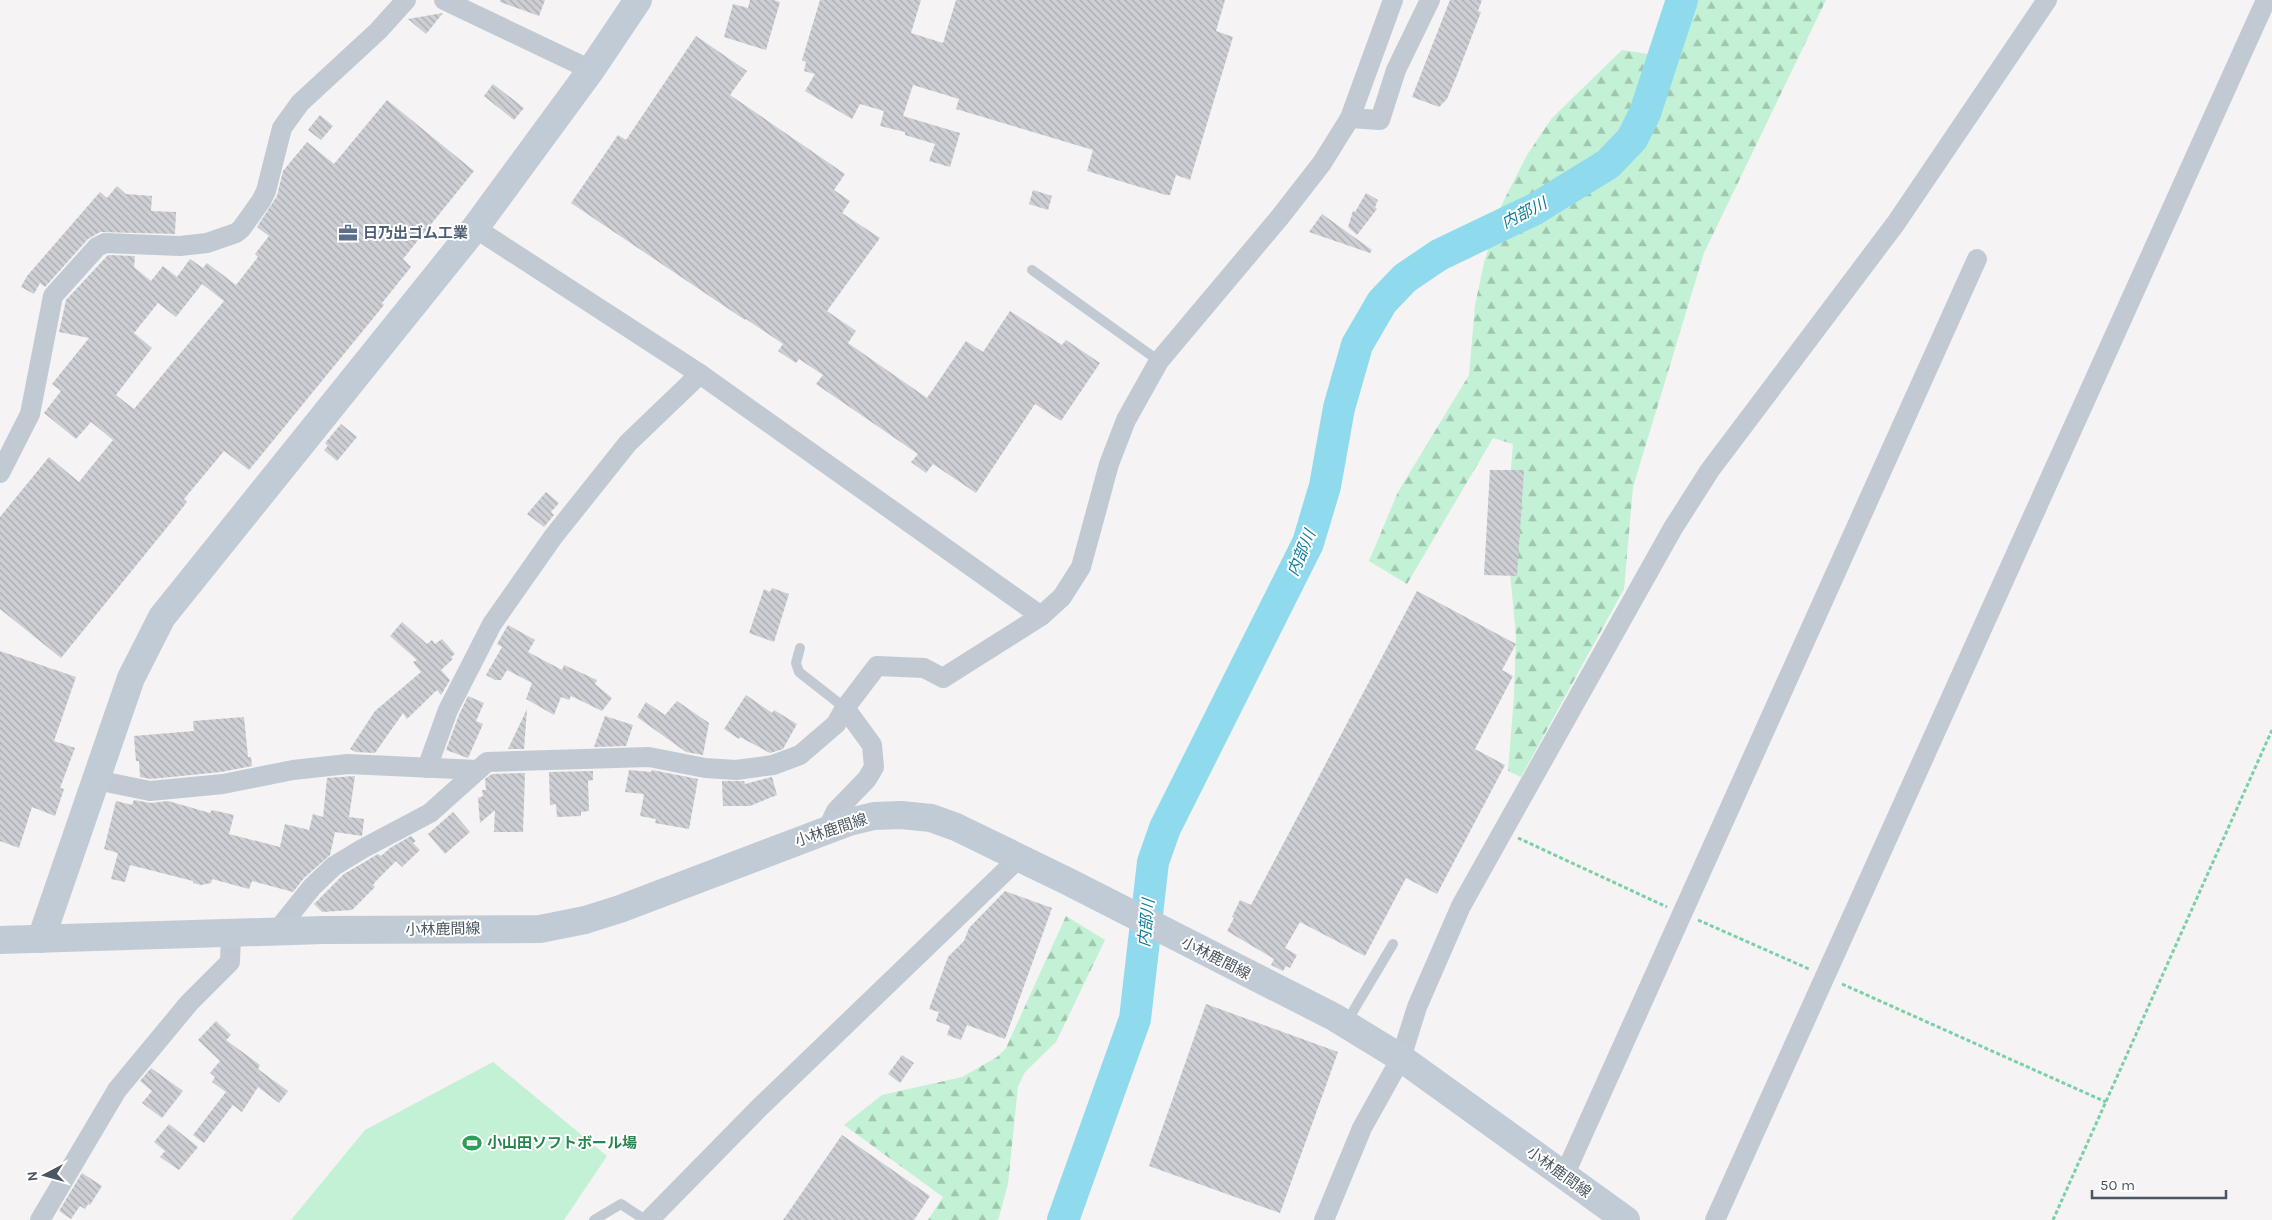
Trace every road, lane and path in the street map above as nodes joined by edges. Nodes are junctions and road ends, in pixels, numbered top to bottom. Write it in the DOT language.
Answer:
graph roads {
  1 [pos="406,0"];
  2 [pos="444,0"];
  3 [pos="638,0"];
  4 [pos="1393,0"];
  5 [pos="1430,0"];
  6 [pos="2047,0"];
  7 [pos="2266,0"];
  8 [pos="591,70"];
  9 [pos="1350,118"];
  10 [pos="475,228"];
  11 [pos="1977,259"];
  12 [pos="1032,270"];
  13 [pos="1159,361"];
  14 [pos="700,374"];
  15 [pos="0,473"];
  16 [pos="1041,616"];
  17 [pos="800,648"];
  18 [pos="845,708"];
  19 [pos="2272,730"];
  20 [pos="427,768"];
  21 [pos="478,770"];
  22 [pos="96,780"];
  23 [pos="827,830"];
  24 [pos="1502,831"];
  25 [pos="1019,858"];
  26 [pos="1683,914"];
  27 [pos="276,932"];
  28 [pos="231,934"];
  29 [pos="41,939"];
  30 [pos="0,940"];
  31 [pos="1393,944"];
  32 [pos="1824,976"];
  33 [pos="1346,1024"];
  34 [pos="1401,1058"];
  35 [pos="2106,1102"];
  36 [pos="1564,1176"];
  37 [pos="40,1220"];
  38 [pos="594,1220"];
  39 [pos="645,1220"];
  40 [pos="649,1220"];
  41 [pos="1324,1220"];
  42 [pos="1626,1220"];
  43 [pos="1714,1220"];
  44 [pos="2053,1220"];
  1 -- 15 [label="street"];
  2 -- 8 [label="street"];
  3 -- 8 [label="main road"];
  4 -- 9 [label="street"];
  5 -- 9 [label="street"];
  6 -- 24 [label="street"];
  7 -- 32 [label="street"];
  8 -- 10 [label="main road"];
  9 -- 13 [label="street"];
  10 -- 14 [label="street"];
  10 -- 22 [label="main road"];
  11 -- 26 [label="street"];
  12 -- 13 [label="lane"];
  13 -- 16 [label="street"];
  14 -- 16 [label="street"];
  14 -- 20 [label="street"];
  16 -- 18 [label="street"];
  17 -- 18 [label="lane"];
  18 -- 21 [label="street"];
  18 -- 23 [label="street"];
  19 -- 35 [label="path"];
  20 -- 21 [label="street"];
  20 -- 22 [label="street"];
  21 -- 27 [label="street"];
  22 -- 29 [label="main road"];
  23 -- 25 [label="main road, 小林鹿間線"];
  23 -- 27 [label="main road, 小林鹿間線"];
  24 -- 26 [label="path"];
  24 -- 34 [label="street"];
  25 -- 33 [label="main road, 小林鹿間線"];
  25 -- 40 [label="street"];
  26 -- 32 [label="path"];
  26 -- 36 [label="street"];
  27 -- 28 [label="main road, 小林鹿間線"];
  28 -- 29 [label="main road, 小林鹿間線"];
  28 -- 37 [label="street"];
  29 -- 30 [label="main road, 小林鹿間線"];
  31 -- 33 [label="lane"];
  32 -- 35 [label="path"];
  32 -- 43 [label="street"];
  33 -- 34 [label="main road, 小林鹿間線"];
  34 -- 36 [label="main road, 小林鹿間線"];
  34 -- 41 [label="street"];
  35 -- 44 [label="path"];
  36 -- 42 [label="main road, 小林鹿間線"];
  38 -- 39 [label="lane"];
}
